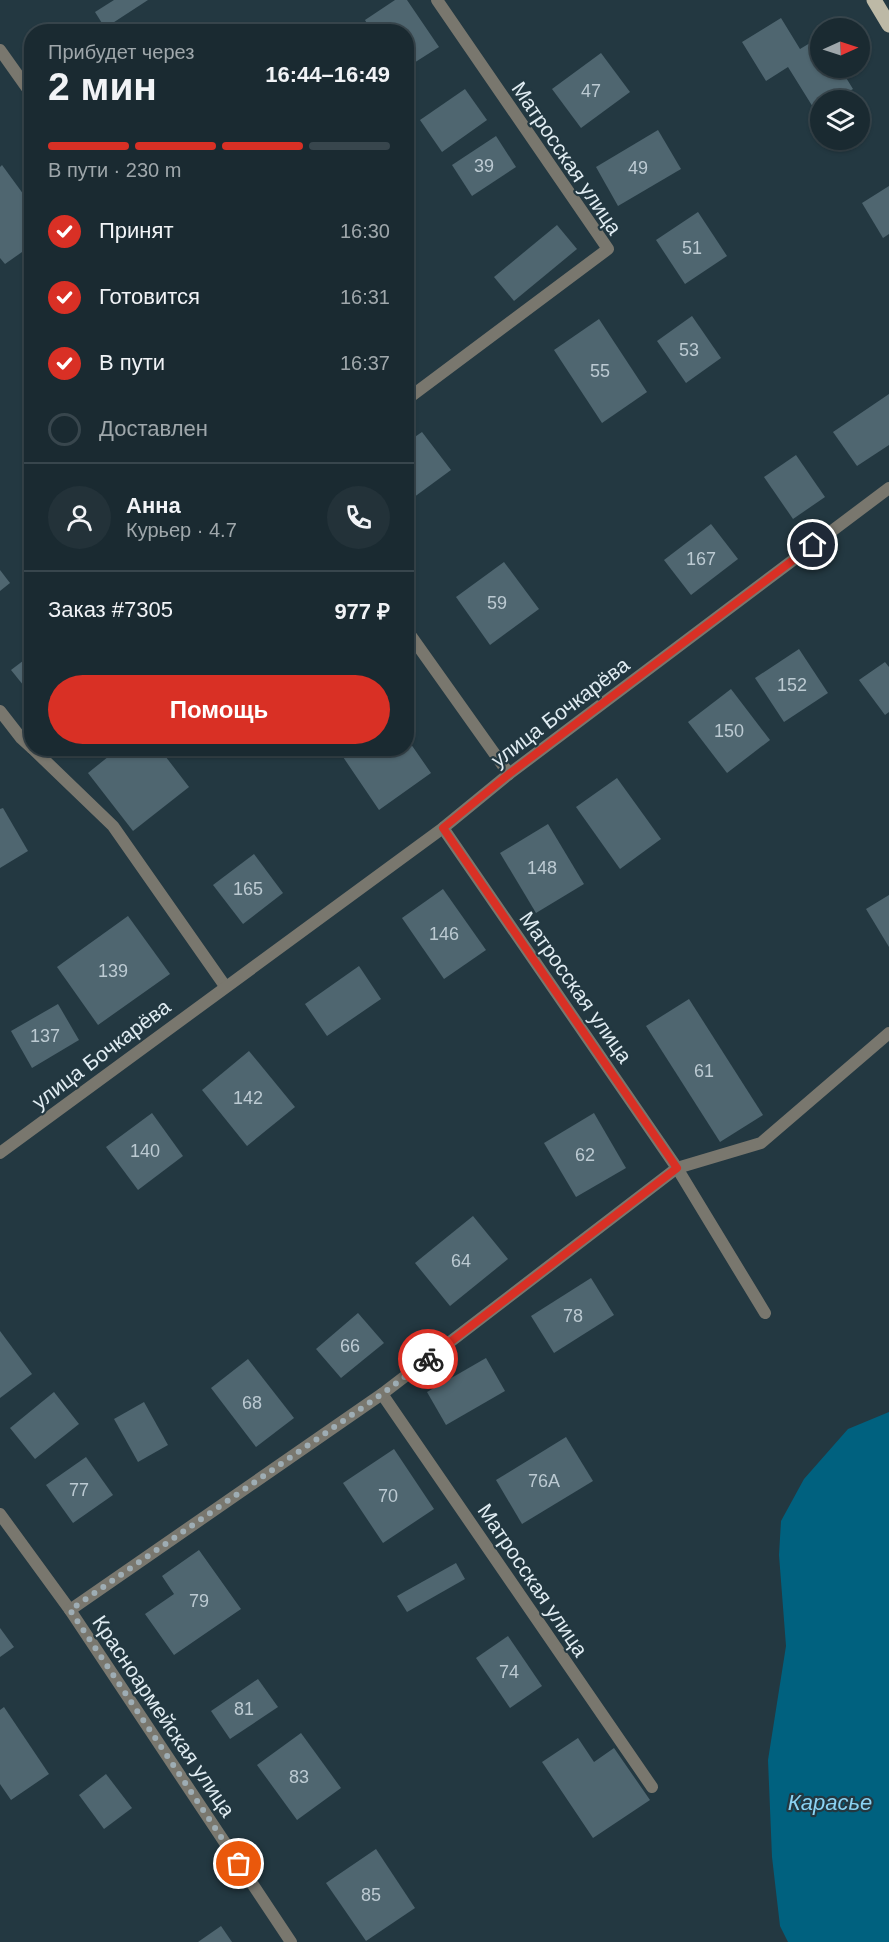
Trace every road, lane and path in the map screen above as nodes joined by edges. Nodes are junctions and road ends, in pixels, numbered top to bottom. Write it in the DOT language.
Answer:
graph roads {
  1 [pos="437,0"];
  2 [pos="874,0"];
  3 [pos="889,24"];
  4 [pos="0,50"];
  5 [pos="24,84"];
  6 [pos="414,394"];
  7 [pos="889,488"];
  8 [pos="414,640"];
  9 [pos="0,711"];
  10 [pos="24,741"];
  11 [pos="40,756"];
  12 [pos="509,774"];
  13 [pos="443,828"];
  14 [pos="225,986"];
  15 [pos="889,1033"];
  16 [pos="0,1153"];
  17 [pos="677,1168"];
  18 [pos="765,1313"];
  19 [pos="382,1394"];
  20 [pos="0,1514"];
  21 [pos="70,1610"];
  22 [pos="652,1787"];
  23 [pos="291,1942"];
  1 -- 6 [label="street, Матросская улица"];
  2 -- 3 [label="main road"];
  4 -- 5 [label="street"];
  7 -- 12 [label="street, улица Бочкарёва"];
  8 -- 12 [label="street"];
  9 -- 10 [label="street"];
  11 -- 14 [label="street"];
  12 -- 13 [label="street, улица Бочкарёва"];
  13 -- 14 [label="street, улица Бочкарёва"];
  13 -- 17 [label="street, Матросская улица"];
  14 -- 16 [label="street, улица Бочкарёва"];
  15 -- 17 [label="street"];
  17 -- 18 [label="street, Матросская улица"];
  17 -- 19 [label="street"];
  19 -- 21 [label="street"];
  19 -- 22 [label="street, Матросская улица"];
  20 -- 21 [label="street, Красноармейская улица"];
  21 -- 23 [label="street, Красноармейская улица"];
}
